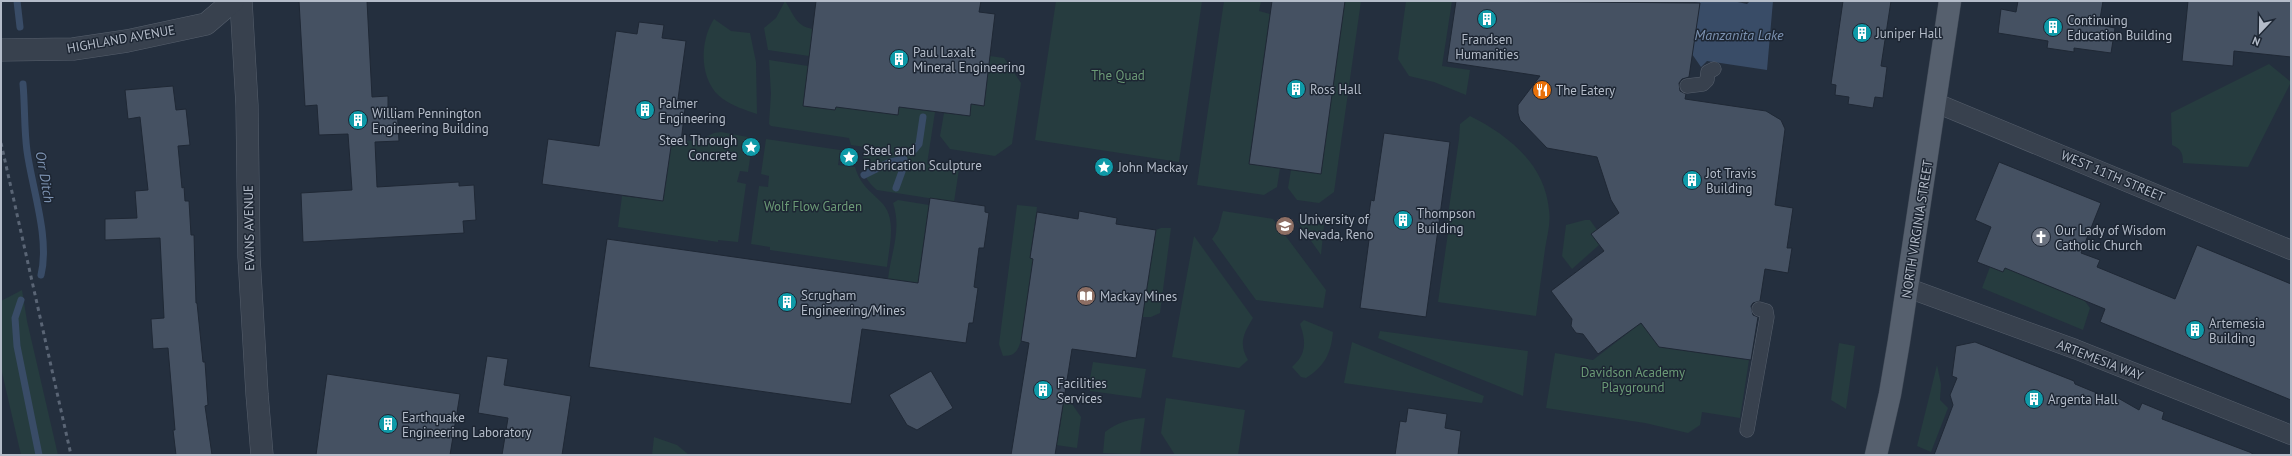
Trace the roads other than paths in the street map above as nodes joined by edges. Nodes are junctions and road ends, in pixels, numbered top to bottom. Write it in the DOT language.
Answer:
graph roads {
  1 [pos="233,1"];
  2 [pos="241,1"];
  3 [pos="1950,1"];
  4 [pos="1,50"];
  5 [pos="1714,69"];
  6 [pos="1687,86"];
  7 [pos="1936,103"];
  8 [pos="2291,250"];
  9 [pos="1908,288"];
  10 [pos="1759,309"];
  11 [pos="1748,430"];
  12 [pos="2291,435"];
  13 [pos="262,455"];
  14 [pos="1876,455"];
  1 -- 4 [label="street, HIGHLAND AVENUE"];
  2 -- 13 [label="street, EVANS AVENUE"];
  3 -- 7 [label="main road, NORTH VIRGINIA STREET"];
  5 -- 6 [label="street"];
  7 -- 8 [label="street, WEST 11TH STREET"];
  7 -- 9 [label="main road, NORTH VIRGINIA STREET"];
  9 -- 12 [label="street, ARTEMESIA WAY"];
  9 -- 14 [label="main road, NORTH VIRGINIA STREET"];
  10 -- 11 [label="street"];
}
